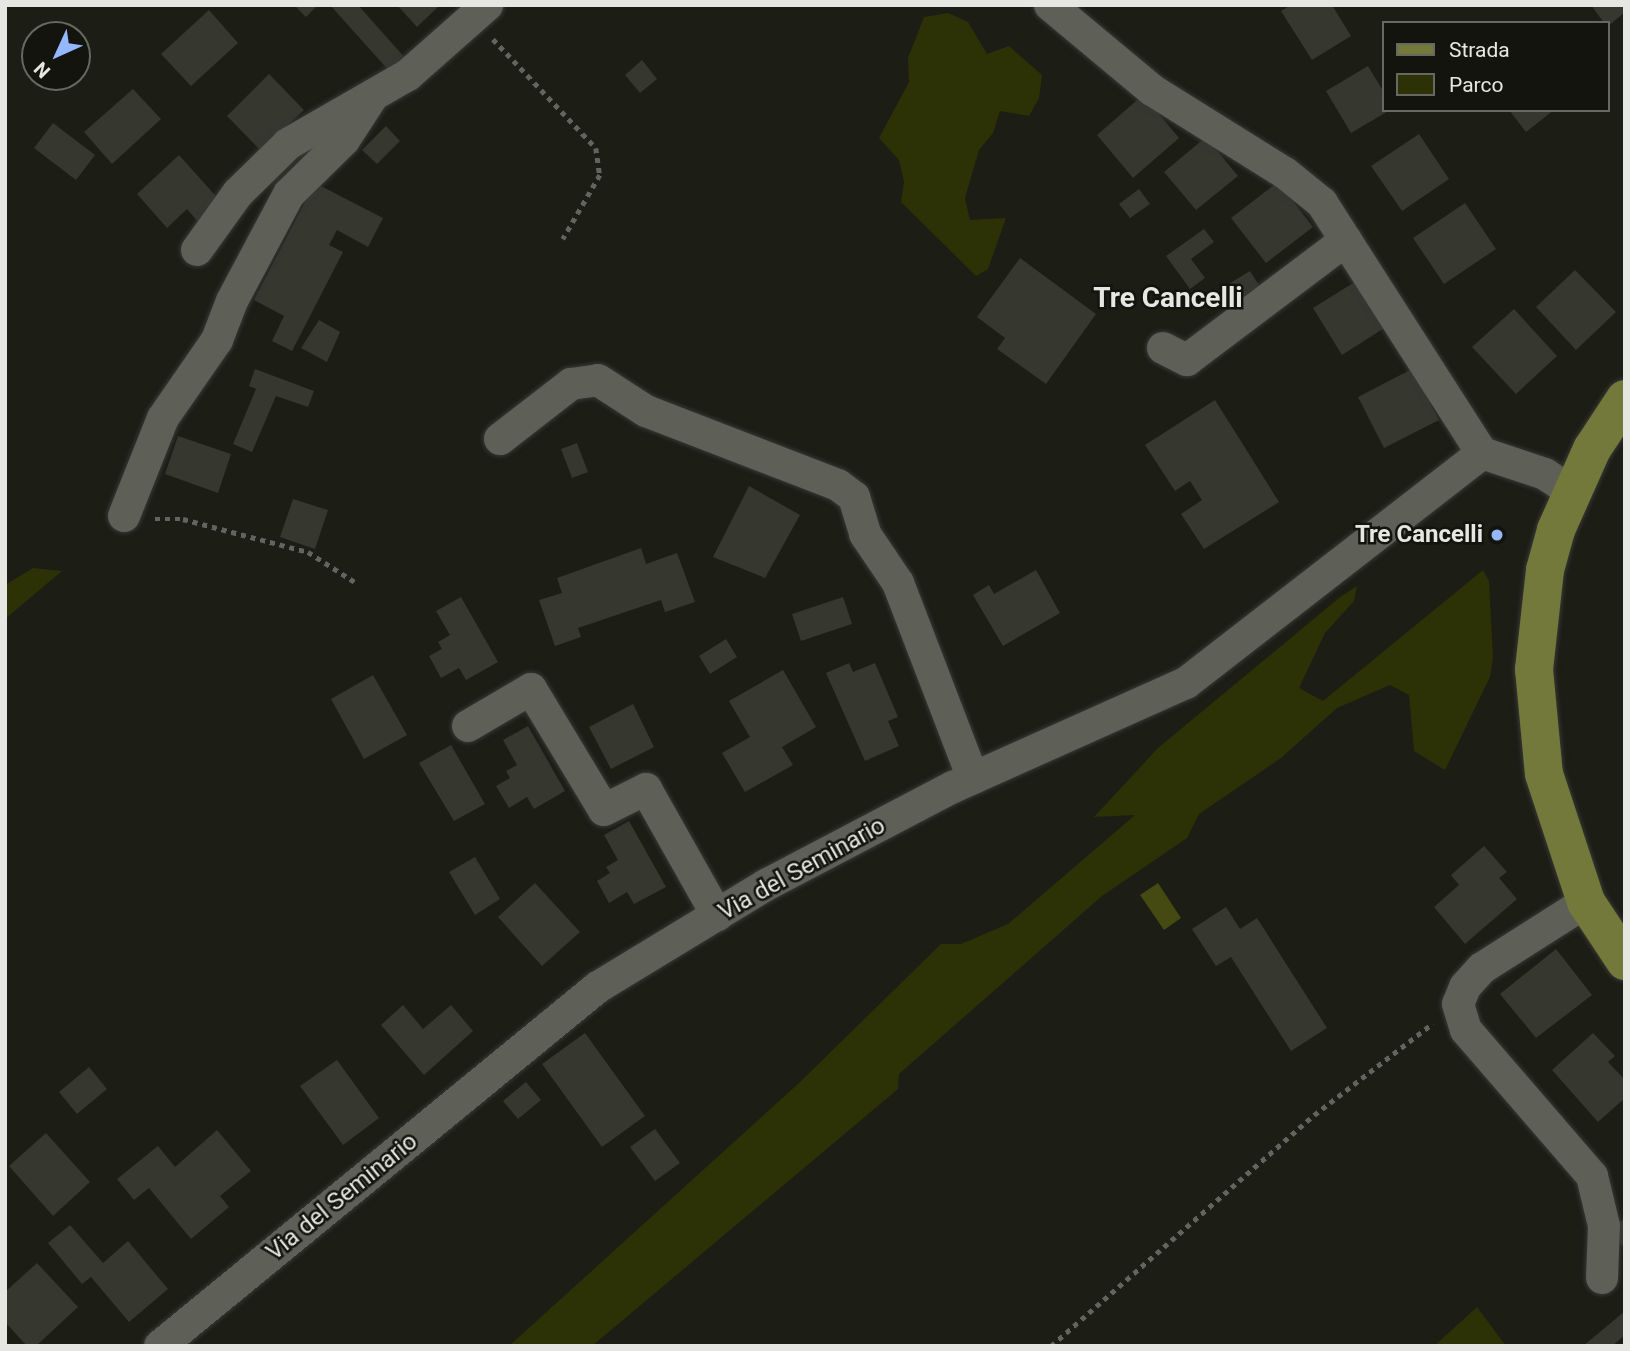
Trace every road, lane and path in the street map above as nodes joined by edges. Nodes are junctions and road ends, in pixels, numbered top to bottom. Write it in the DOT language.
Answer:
graph roads {
  1 [pos="1050,5"];
  2 [pos="480,11"];
  3 [pos="372,97"];
  4 [pos="563,239"];
  5 [pos="1346,240"];
  6 [pos="197,250"];
  7 [pos="1163,348"];
  8 [pos="1625,399"];
  9 [pos="500,439"];
  10 [pos="1482,453"];
  11 [pos="1570,491"];
  12 [pos="124,516"];
  13 [pos="355,582"];
  14 [pos="468,726"];
  15 [pos="973,778"];
  16 [pos="1586,902"];
  17 [pos="717,915"];
  18 [pos="1625,961"];
  19 [pos="1458,1004"];
  20 [pos="1602,1278"];
  21 [pos="160,1346"];
  22 [pos="1051,1346"];
  1 -- 5 [label="street"];
  2 -- 3 [label="street"];
  2 -- 4 [label="path"];
  3 -- 6 [label="street"];
  3 -- 12 [label="street"];
  5 -- 7 [label="street"];
  5 -- 10 [label="street"];
  8 -- 11 [label="main road"];
  9 -- 15 [label="street"];
  10 -- 11 [label="street"];
  10 -- 15 [label="street, Via del Seminario"];
  11 -- 16 [label="main road"];
  12 -- 13 [label="path"];
  14 -- 17 [label="street"];
  15 -- 17 [label="street, Via del Seminario"];
  16 -- 18 [label="main road"];
  16 -- 19 [label="street"];
  17 -- 21 [label="street, Via del Seminario"];
  19 -- 20 [label="street"];
  19 -- 22 [label="path"];
}
